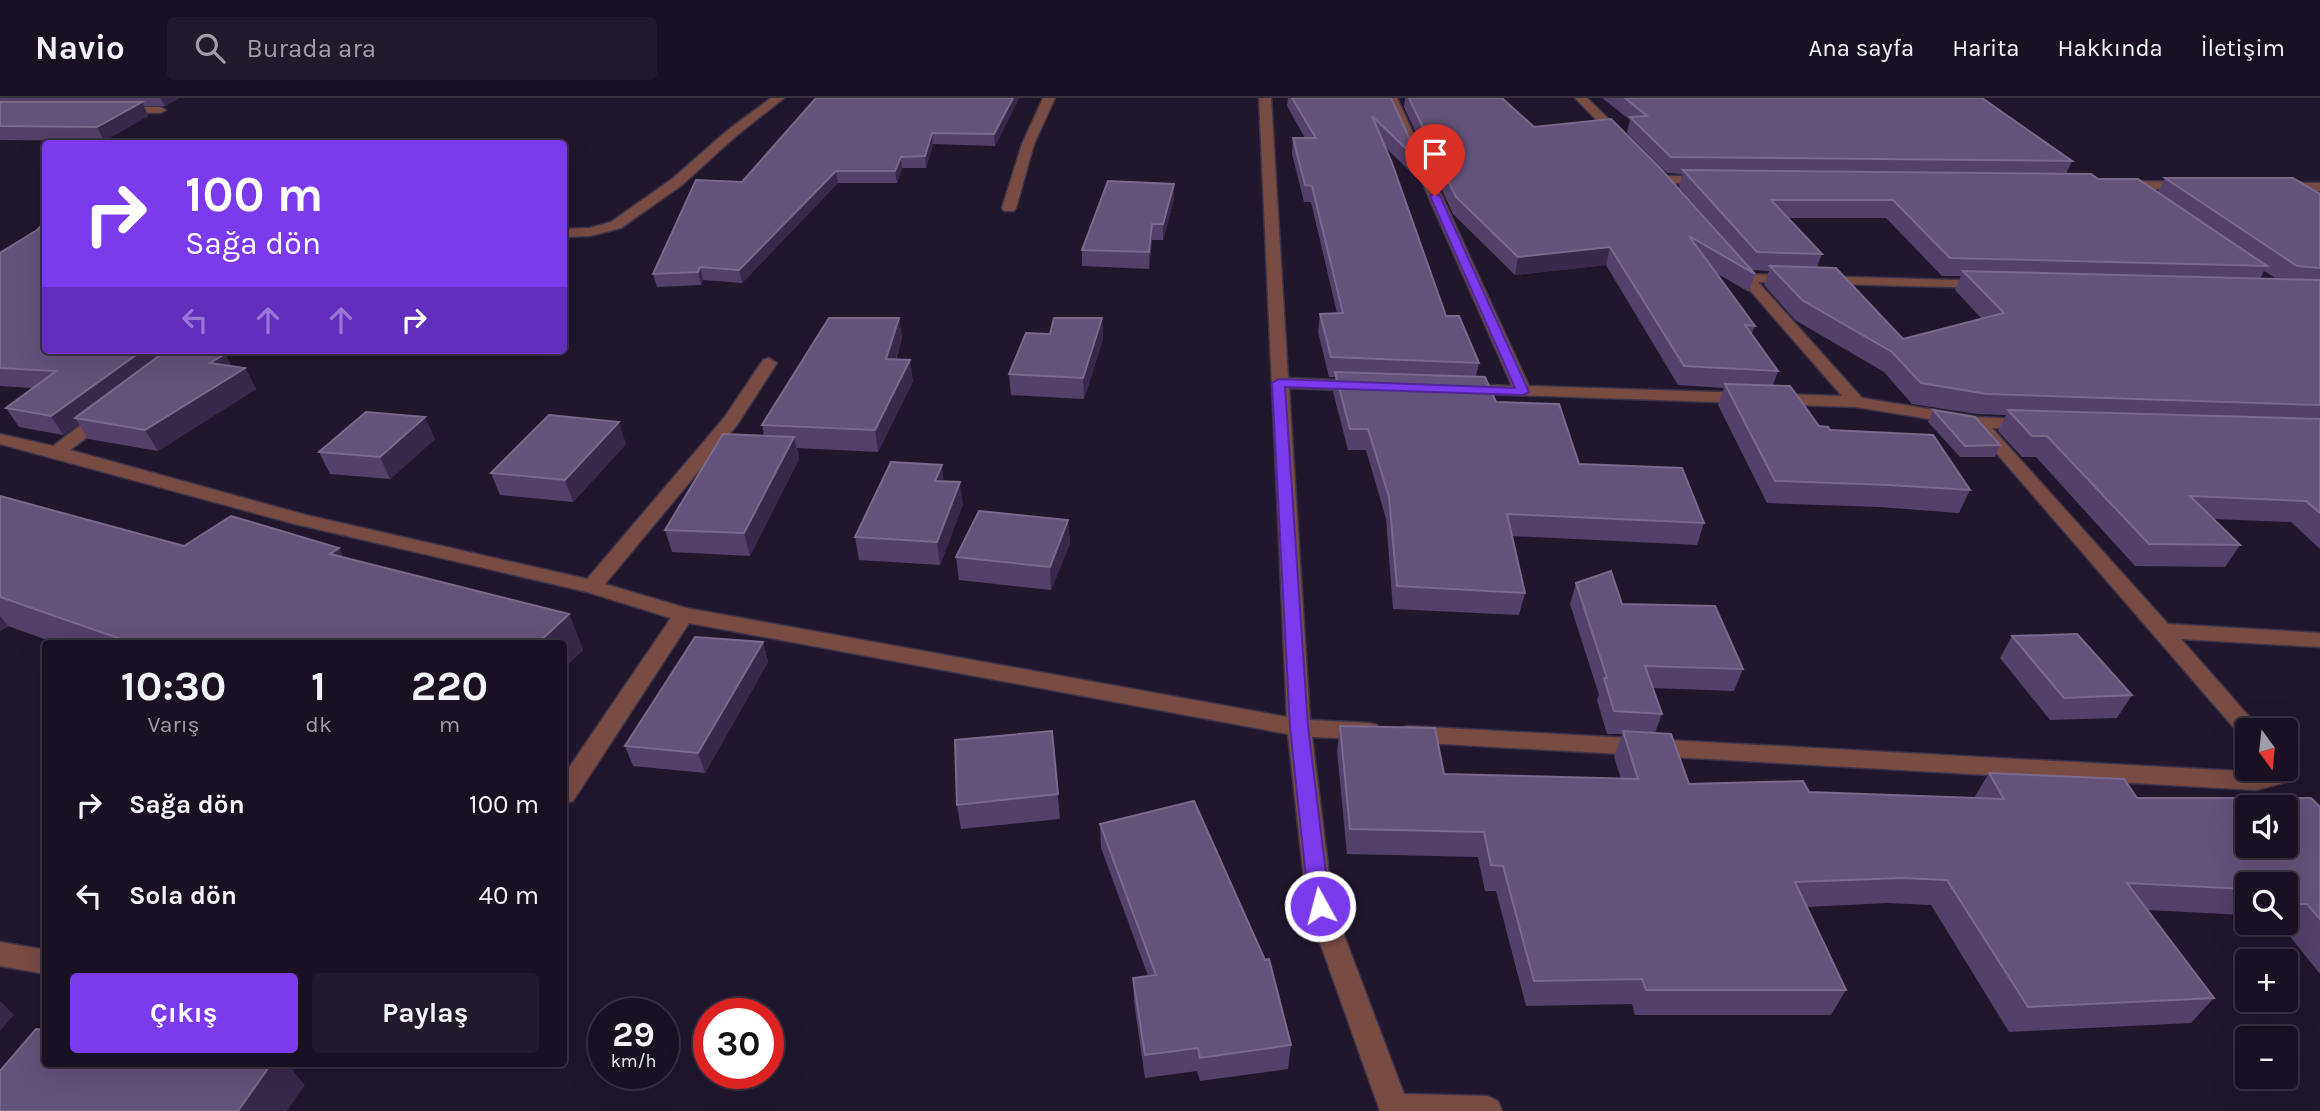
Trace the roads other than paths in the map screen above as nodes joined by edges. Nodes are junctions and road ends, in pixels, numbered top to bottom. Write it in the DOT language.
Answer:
graph roads {
  1 [pos="778,98"];
  2 [pos="1049,98"];
  3 [pos="1265,98"];
  4 [pos="1391,98"];
  5 [pos="1581,98"];
  6 [pos="106,110"];
  7 [pos="160,110"];
  8 [pos="1635,152"];
  9 [pos="1662,180"];
  10 [pos="1717,180"];
  11 [pos="2101,185"];
  12 [pos="2128,185"];
  13 [pos="2197,186"];
  14 [pos="2265,186"];
  15 [pos="2320,187"];
  16 [pos="2150,200"];
  17 [pos="1010,208"];
  18 [pos="567,233"];
  19 [pos="2007,284"];
  20 [pos="769,363"];
  21 [pos="1279,383"];
  22 [pos="1374,386"];
  23 [pos="1441,389"];
  24 [pos="1523,392"];
  25 [pos="1856,402"];
  26 [pos="123,403"];
  27 [pos="1978,422"];
  28 [pos="2045,424"];
  29 [pos="0,439"];
  30 [pos="56,452"];
  31 [pos="592,587"];
  32 [pos="684,615"];
  33 [pos="2165,631"];
  34 [pos="2320,640"];
  35 [pos="2239,718"];
  36 [pos="1299,727"];
  37 [pos="2235,780"];
  38 [pos="567,790"];
  39 [pos="0,954"];
  40 [pos="42,961"];
  41 [pos="1394,1109"];
  42 [pos="1487,1111"];
  1 -- 18 [label="street"];
  2 -- 17 [label="street"];
  3 -- 21 [label="street"];
  4 -- 24 [label="street"];
  5 -- 8 [label="street"];
  6 -- 7 [label="street"];
  9 -- 10 [label="street"];
  11 -- 12 [label="street"];
  12 -- 13 [label="street"];
  12 -- 16 [label="street"];
  14 -- 15 [label="street"];
  19 -- 25 [label="street"];
  20 -- 31 [label="street"];
  21 -- 22 [label="street"];
  21 -- 36 [label="street"];
  23 -- 24 [label="street"];
  24 -- 25 [label="street"];
  25 -- 27 [label="street"];
  26 -- 30 [label="street"];
  27 -- 28 [label="street"];
  27 -- 33 [label="street"];
  29 -- 30 [label="street"];
  30 -- 31 [label="street"];
  31 -- 32 [label="street"];
  32 -- 36 [label="street"];
  32 -- 38 [label="street"];
  33 -- 34 [label="street"];
  33 -- 35 [label="street"];
  36 -- 37 [label="street"];
  36 -- 41 [label="street"];
  39 -- 40 [label="street"];
  41 -- 42 [label="street"];
}
